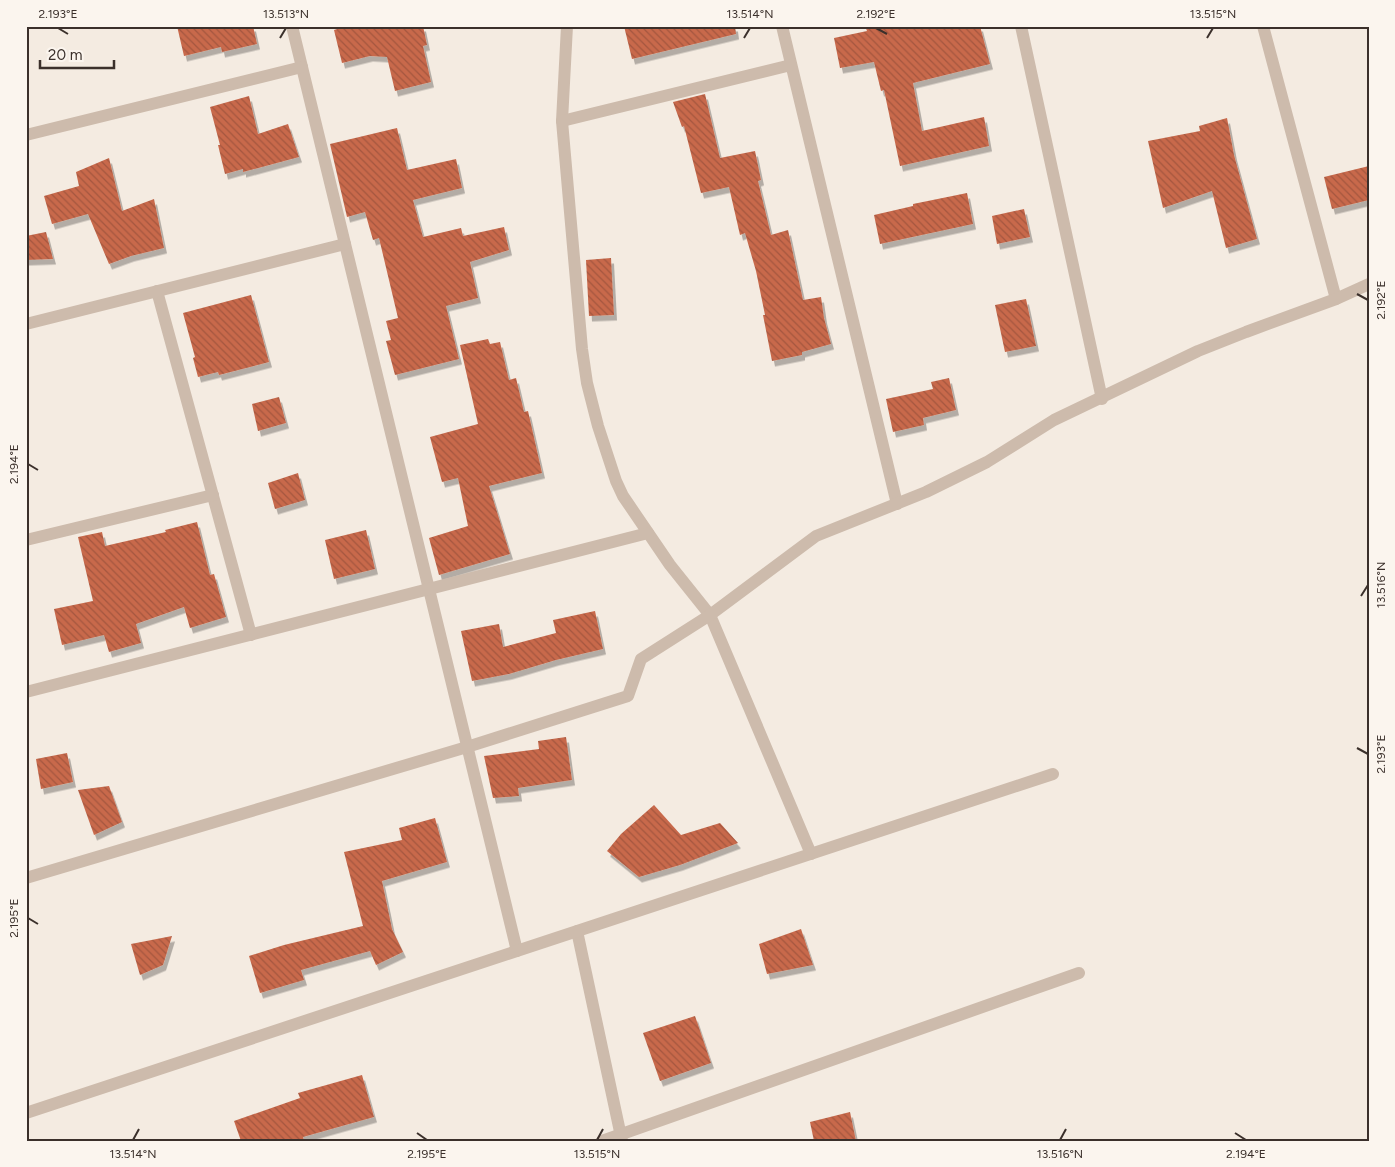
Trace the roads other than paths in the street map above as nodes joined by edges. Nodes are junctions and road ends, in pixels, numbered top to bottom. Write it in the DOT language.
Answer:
graph roads {
  1 [pos="292,26"];
  2 [pos="566,26"];
  3 [pos="782,26"];
  4 [pos="1021,26"];
  5 [pos="1263,26"];
  6 [pos="791,65"];
  7 [pos="302,67"];
  8 [pos="562,121"];
  9 [pos="26,135"];
  10 [pos="345,244"];
  11 [pos="1369,284"];
  12 [pos="157,291"];
  13 [pos="1336,299"];
  14 [pos="26,324"];
  15 [pos="1102,399"];
  16 [pos="213,495"];
  17 [pos="898,504"];
  18 [pos="648,533"];
  19 [pos="26,540"];
  20 [pos="429,589"];
  21 [pos="710,615"];
  22 [pos="251,635"];
  23 [pos="26,692"];
  24 [pos="467,747"];
  25 [pos="1053,774"];
  26 [pos="811,854"];
  27 [pos="26,878"];
  28 [pos="577,931"];
  29 [pos="517,951"];
  30 [pos="1079,973"];
  31 [pos="26,1113"];
  32 [pos="622,1138"];
  33 [pos="602,1141"];
  1 -- 7 [label="street"];
  2 -- 8 [label="street"];
  3 -- 6 [label="street"];
  4 -- 15 [label="street"];
  5 -- 13 [label="street"];
  6 -- 8 [label="street"];
  6 -- 17 [label="street"];
  7 -- 9 [label="street"];
  7 -- 10 [label="street"];
  8 -- 18 [label="street"];
  10 -- 12 [label="street"];
  10 -- 20 [label="street"];
  11 -- 13 [label="street"];
  12 -- 14 [label="street"];
  12 -- 16 [label="street"];
  13 -- 15 [label="street"];
  15 -- 17 [label="street"];
  16 -- 19 [label="street"];
  16 -- 22 [label="street"];
  17 -- 21 [label="street"];
  18 -- 20 [label="street"];
  18 -- 21 [label="street"];
  20 -- 22 [label="street"];
  20 -- 24 [label="street"];
  21 -- 24 [label="street"];
  21 -- 26 [label="street"];
  22 -- 23 [label="street"];
  24 -- 27 [label="street"];
  24 -- 29 [label="street"];
  25 -- 26 [label="street"];
  26 -- 28 [label="street"];
  28 -- 29 [label="street"];
  28 -- 32 [label="street"];
  29 -- 31 [label="street"];
  30 -- 32 [label="street"];
  32 -- 33 [label="street"];
}
